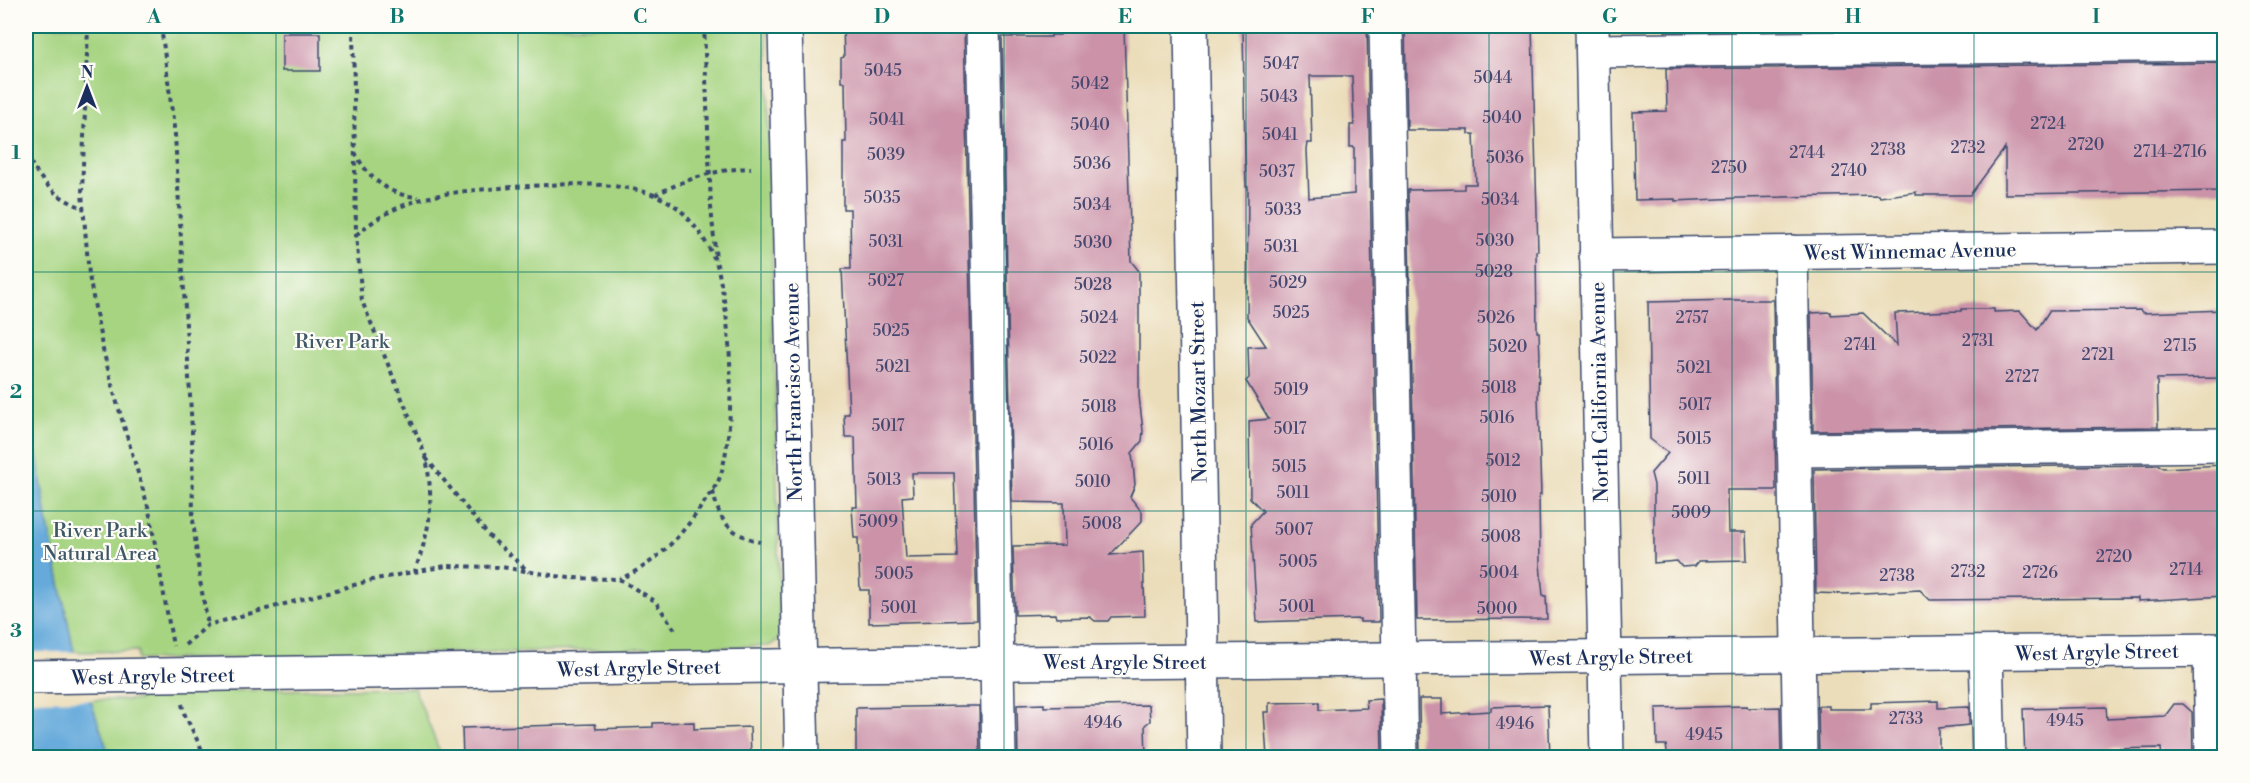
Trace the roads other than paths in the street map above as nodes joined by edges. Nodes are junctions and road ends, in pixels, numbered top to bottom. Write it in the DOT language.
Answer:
graph roads {
  1 [pos="785,26"];
  2 [pos="983,26"];
  3 [pos="1191,26"];
  4 [pos="1386,26"];
  5 [pos="1592,38"];
  6 [pos="2224,44"];
  7 [pos="2224,247"];
  8 [pos="1791,252"];
  9 [pos="1596,255"];
  10 [pos="2224,445"];
  11 [pos="1794,450"];
  12 [pos="2217,650"];
  13 [pos="1986,653"];
  14 [pos="1798,655"];
  15 [pos="1605,657"];
  16 [pos="1399,659"];
  17 [pos="1203,661"];
  18 [pos="997,663"];
  19 [pos="800,665"];
  20 [pos="26,677"];
  21 [pos="802,758"];
  22 [pos="999,758"];
  23 [pos="1204,758"];
  24 [pos="1401,758"];
  25 [pos="1607,758"];
  26 [pos="1800,758"];
  27 [pos="1989,758"];
  28 [pos="2212,758"];
  1 -- 19 [label="street, North Francisco Avenue"];
  2 -- 18 [label="street"];
  3 -- 17 [label="street, North Mozart Street"];
  4 -- 16 [label="street"];
  5 -- 6 [label="street"];
  5 -- 9 [label="street, North California Avenue"];
  7 -- 8 [label="street, West Winnemac Avenue"];
  8 -- 9 [label="street, West Winnemac Avenue"];
  8 -- 11 [label="street"];
  9 -- 15 [label="street, North California Avenue"];
  10 -- 11 [label="street"];
  11 -- 14 [label="street"];
  12 -- 13 [label="street, West Argyle Street"];
  12 -- 28 [label="street"];
  13 -- 14 [label="street, West Argyle Street"];
  13 -- 27 [label="street"];
  14 -- 15 [label="street, West Argyle Street"];
  14 -- 26 [label="street"];
  15 -- 16 [label="street, West Argyle Street"];
  15 -- 25 [label="street, North California Avenue"];
  16 -- 17 [label="street, West Argyle Street"];
  16 -- 24 [label="street"];
  17 -- 18 [label="street, West Argyle Street"];
  17 -- 23 [label="street, North Mozart Street"];
  18 -- 19 [label="street, West Argyle Street"];
  18 -- 22 [label="street"];
  19 -- 20 [label="street, West Argyle Street"];
  19 -- 21 [label="street, North Francisco Avenue"];
}
